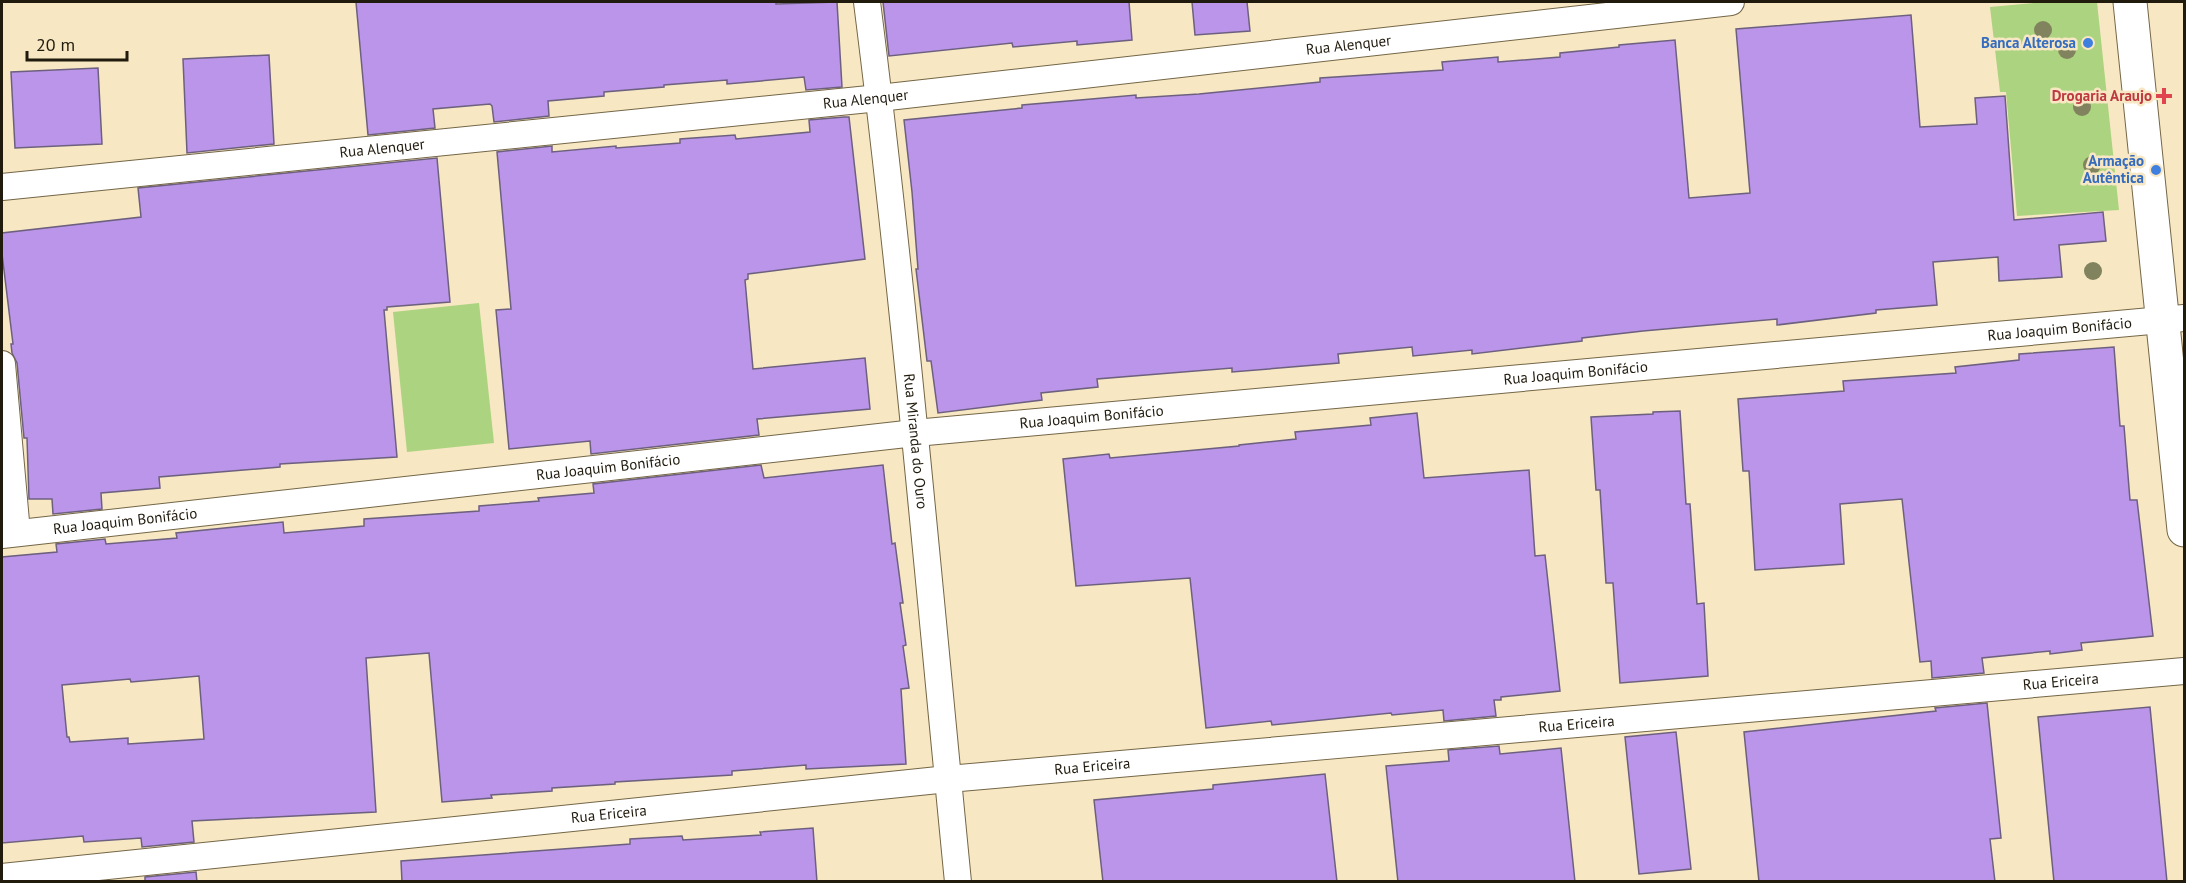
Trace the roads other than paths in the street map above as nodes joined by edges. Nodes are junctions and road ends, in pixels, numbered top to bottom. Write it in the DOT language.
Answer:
graph roads {
  1 [pos="867,2"];
  2 [pos="1731,2"];
  3 [pos="2130,2"];
  4 [pos="879,98"];
  5 [pos="2,187"];
  6 [pos="2174,319"];
  7 [pos="2,364"];
  8 [pos="915,433"];
  9 [pos="2184,530"];
  10 [pos="9,534"];
  11 [pos="2184,671"];
  12 [pos="948,779"];
  13 [pos="2,877"];
  14 [pos="957,882"];
  1 -- 4 [label="street, Rua Miranda do Ouro"];
  2 -- 4 [label="street, Rua Alenquer"];
  3 -- 6 [label="main road"];
  4 -- 5 [label="street, Rua Alenquer"];
  4 -- 8 [label="street, Rua Miranda do Ouro"];
  6 -- 8 [label="street, Rua Joaquim Bonifácio"];
  6 -- 9 [label="main road"];
  7 -- 10 [label="street"];
  8 -- 10 [label="street, Rua Joaquim Bonifácio"];
  8 -- 12 [label="street, Rua Miranda do Ouro"];
  11 -- 12 [label="street, Rua Ericeira"];
  12 -- 13 [label="street, Rua Ericeira"];
  12 -- 14 [label="street, Rua Miranda do Ouro"];
}
